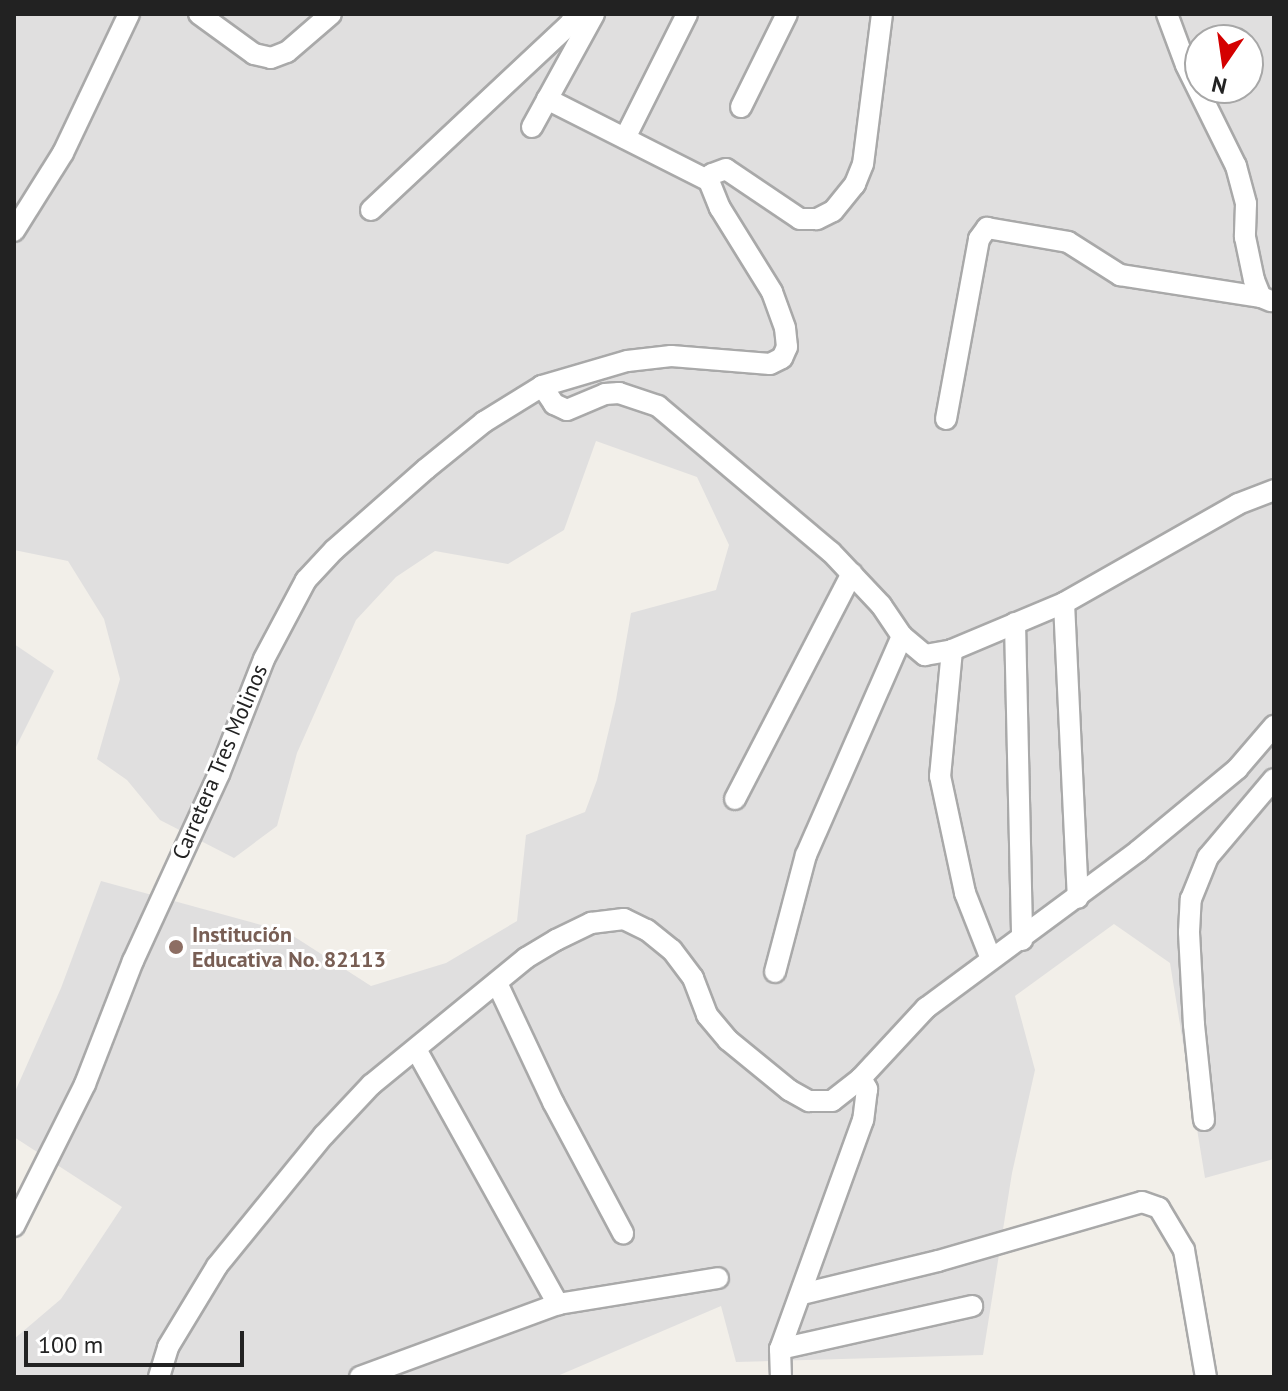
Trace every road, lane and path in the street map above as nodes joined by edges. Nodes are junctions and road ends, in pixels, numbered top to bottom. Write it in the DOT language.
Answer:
graph roads {
  1 [pos="129,14"];
  2 [pos="199,14"];
  3 [pos="331,14"];
  4 [pos="575,14"];
  5 [pos="594,14"];
  6 [pos="687,14"];
  7 [pos="787,14"];
  8 [pos="882,14"];
  9 [pos="1167,14"];
  10 [pos="547,99"];
  11 [pos="741,107"];
  12 [pos="532,127"];
  13 [pos="625,138"];
  14 [pos="709,181"];
  15 [pos="371,210"];
  16 [pos="14,231"];
  17 [pos="1268,299"];
  18 [pos="542,386"];
  19 [pos="946,419"];
  20 [pos="1274,490"];
  21 [pos="852,573"];
  22 [pos="1064,603"];
  23 [pos="1015,623"];
  24 [pos="902,636"];
  25 [pos="952,650"];
  26 [pos="1274,726"];
  27 [pos="1274,779"];
  28 [pos="735,799"];
  29 [pos="1078,898"];
  30 [pos="1022,940"];
  31 [pos="991,959"];
  32 [pos="775,972"];
  33 [pos="497,983"];
  34 [pos="417,1051"];
  35 [pos="861,1078"];
  36 [pos="1204,1120"];
  37 [pos="14,1226"];
  38 [pos="623,1233"];
  39 [pos="718,1278"];
  40 [pos="802,1294"];
  41 [pos="558,1304"];
  42 [pos="972,1306"];
  43 [pos="780,1349"];
  44 [pos="159,1377"];
  45 [pos="360,1377"];
  46 [pos="781,1377"];
  47 [pos="1206,1377"];
  1 -- 16 [label="street"];
  2 -- 3 [label="street"];
  4 -- 15 [label="street"];
  5 -- 10 [label="street"];
  6 -- 13 [label="street"];
  7 -- 11 [label="street"];
  8 -- 14 [label="street"];
  9 -- 17 [label="street"];
  10 -- 12 [label="street"];
  10 -- 13 [label="street"];
  13 -- 14 [label="street"];
  14 -- 18 [label="street, Carretera Tres Molinos"];
  17 -- 19 [label="street"];
  18 -- 21 [label="street"];
  18 -- 37 [label="street, Carretera Tres Molinos"];
  20 -- 22 [label="street"];
  21 -- 24 [label="street"];
  21 -- 28 [label="street"];
  22 -- 23 [label="street"];
  22 -- 29 [label="street"];
  23 -- 25 [label="street"];
  23 -- 30 [label="street"];
  24 -- 25 [label="street"];
  24 -- 32 [label="street"];
  25 -- 31 [label="street"];
  26 -- 29 [label="street"];
  27 -- 36 [label="street"];
  29 -- 30 [label="street"];
  30 -- 31 [label="street"];
  31 -- 35 [label="street"];
  33 -- 34 [label="street"];
  33 -- 35 [label="street"];
  33 -- 38 [label="street"];
  34 -- 41 [label="street"];
  34 -- 44 [label="street"];
  35 -- 40 [label="street"];
  39 -- 41 [label="street"];
  40 -- 43 [label="street"];
  40 -- 47 [label="street"];
  41 -- 45 [label="street"];
  42 -- 43 [label="street"];
  43 -- 46 [label="street"];
}
